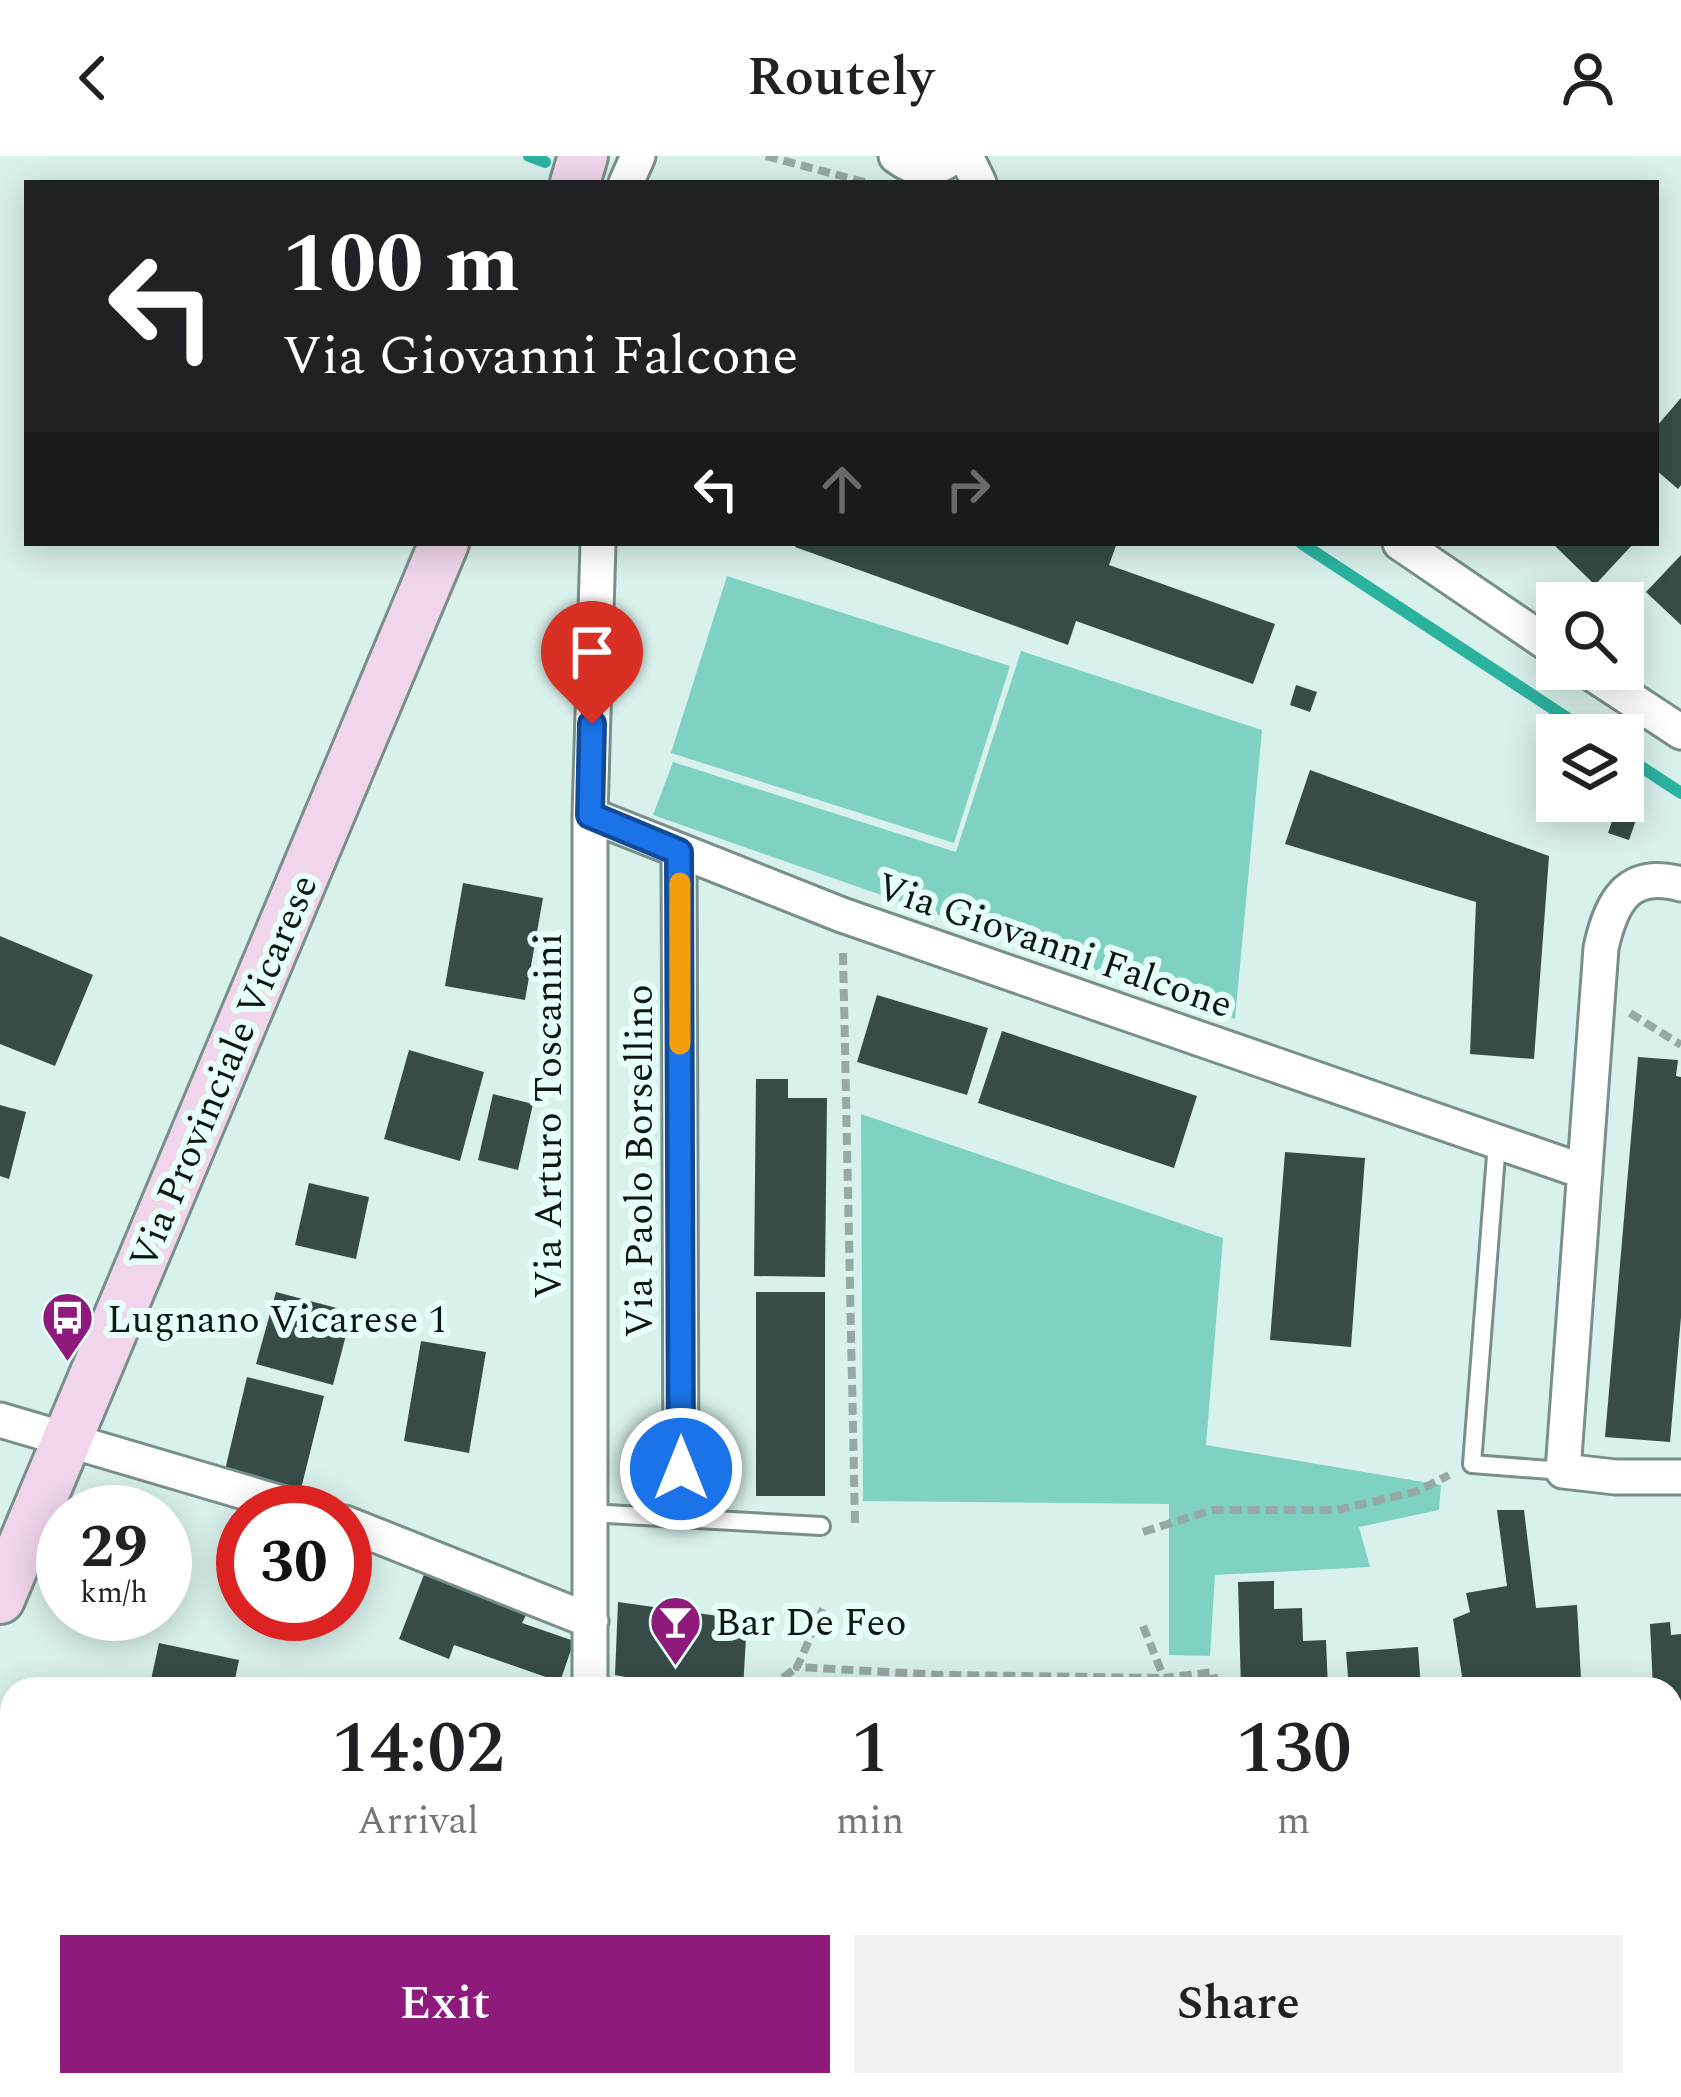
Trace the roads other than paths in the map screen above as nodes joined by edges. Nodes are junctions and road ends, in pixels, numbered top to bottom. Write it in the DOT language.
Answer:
graph roads {
  1 [pos="866,156"];
  2 [pos="923,162"];
  3 [pos="956,180"];
  4 [pos="442,546"];
  5 [pos="598,546"];
  6 [pos="1404,546"];
  7 [pos="1536,636"];
  8 [pos="1617,690"];
  9 [pos="1681,732"];
  10 [pos="590,815"];
  11 [pos="679,852"];
  12 [pos="1681,884"];
  13 [pos="1497,1142"];
  14 [pos="1585,1172"];
  15 [pos="0,1420"];
  16 [pos="66,1439"];
  17 [pos="681,1469"];
  18 [pos="1563,1471"];
  19 [pos="1681,1477"];
  20 [pos="221,1485"];
  21 [pos="590,1513"];
  22 [pos="821,1526"];
  23 [pos="372,1534"];
  24 [pos="0,1599"];
  25 [pos="591,1621"];
  26 [pos="590,1677"];
  1 -- 2 [label="street"];
  2 -- 3 [label="street"];
  4 -- 16 [label="main road, Via Provinciale Vicarese"];
  5 -- 10 [label="street, Via Arturo Toscanini"];
  6 -- 7 [label="street"];
  8 -- 9 [label="street"];
  10 -- 11 [label="street, Via Giovanni Falcone"];
  10 -- 21 [label="street, Via Arturo Toscanini"];
  11 -- 13 [label="street, Via Giovanni Falcone"];
  11 -- 17 [label="street, Via Paolo Borsellino"];
  12 -- 14 [label="street"];
  13 -- 14 [label="street, Via Giovanni Falcone"];
  13 -- 18 [label="lane"];
  14 -- 18 [label="street"];
  15 -- 16 [label="street"];
  16 -- 20 [label="street"];
  16 -- 24 [label="main road, Via Provinciale Vicarese"];
  18 -- 19 [label="street"];
  21 -- 22 [label="lane"];
  21 -- 25 [label="street, Via Arturo Toscanini"];
  23 -- 25 [label="street"];
  25 -- 26 [label="street, Via Arturo Toscanini"];
}
